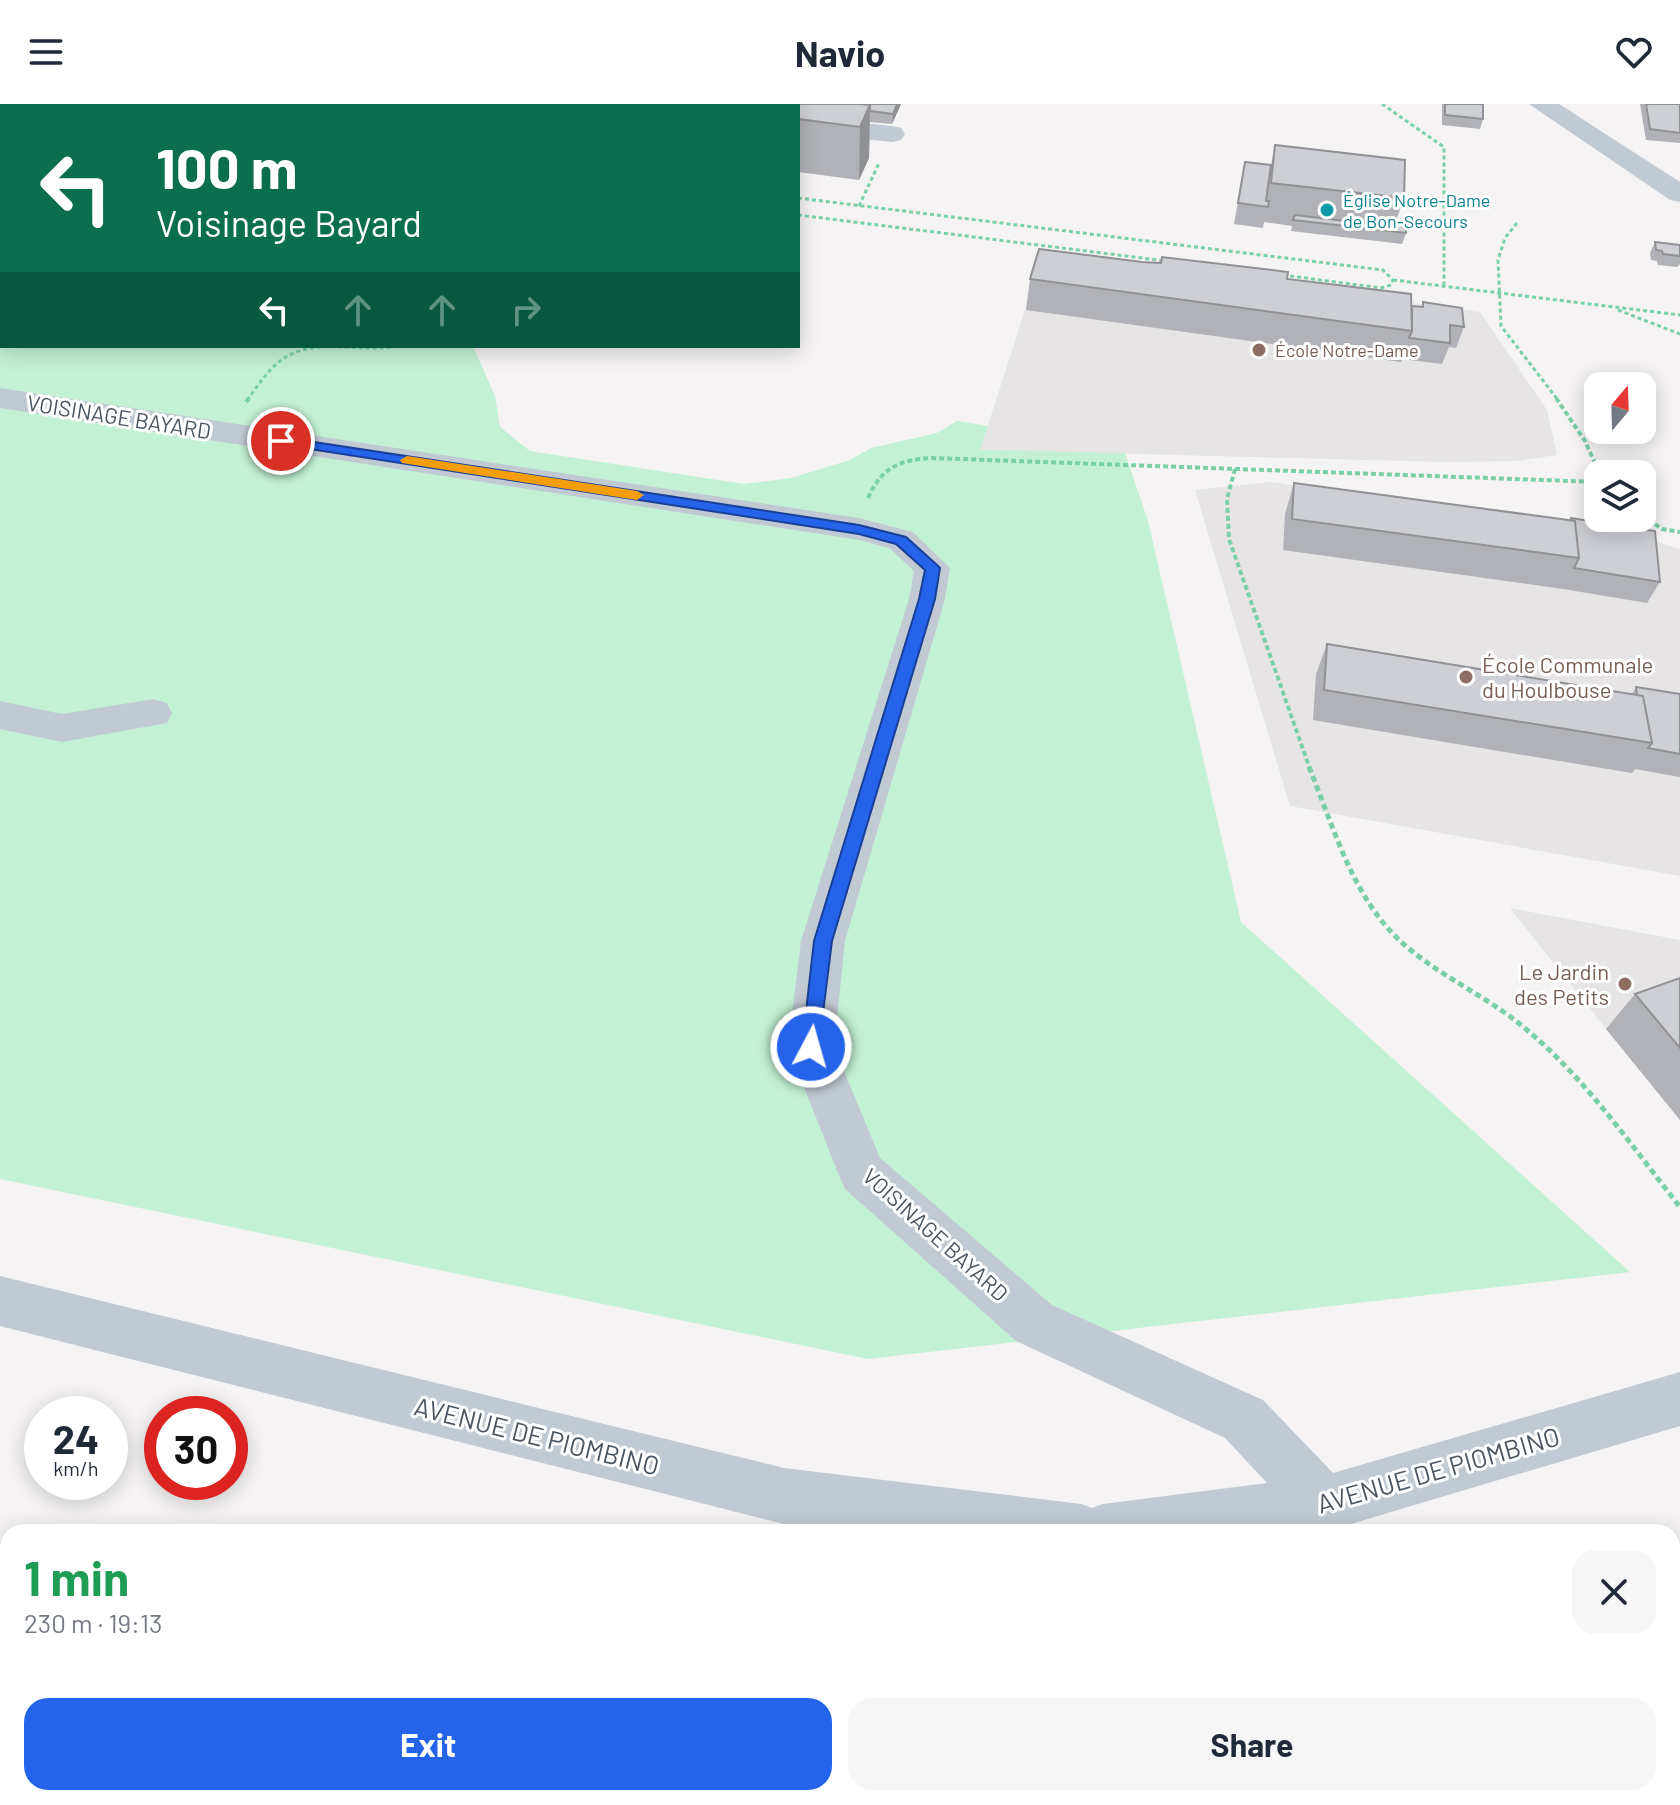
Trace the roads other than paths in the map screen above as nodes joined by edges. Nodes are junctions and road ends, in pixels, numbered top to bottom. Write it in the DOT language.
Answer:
graph roads {
  1 [pos="1542,104"];
  2 [pos="800,124"];
  3 [pos="892,134"];
  4 [pos="1680,194"];
  5 [pos="0,398"];
  6 [pos="153,713"];
  7 [pos="0,715"];
  8 [pos="0,1301"];
  9 [pos="1678,1403"];
  10 [pos="1324,1504"];
  11 [pos="1264,1522"];
  12 [pos="1015,1524"];
  13 [pos="1232,1524"];
  1 -- 4 [label="street"];
  2 -- 3 [label="street"];
  5 -- 10 [label="street, VOISINAGE BAYARD"];
  6 -- 7 [label="street"];
  8 -- 12 [label="street, AVENUE DE PIOMBINO"];
  9 -- 10 [label="street, AVENUE DE PIOMBINO"];
  10 -- 11 [label="street, AVENUE DE PIOMBINO"];
  11 -- 13 [label="street, AVENUE DE PIOMBINO"];
}
